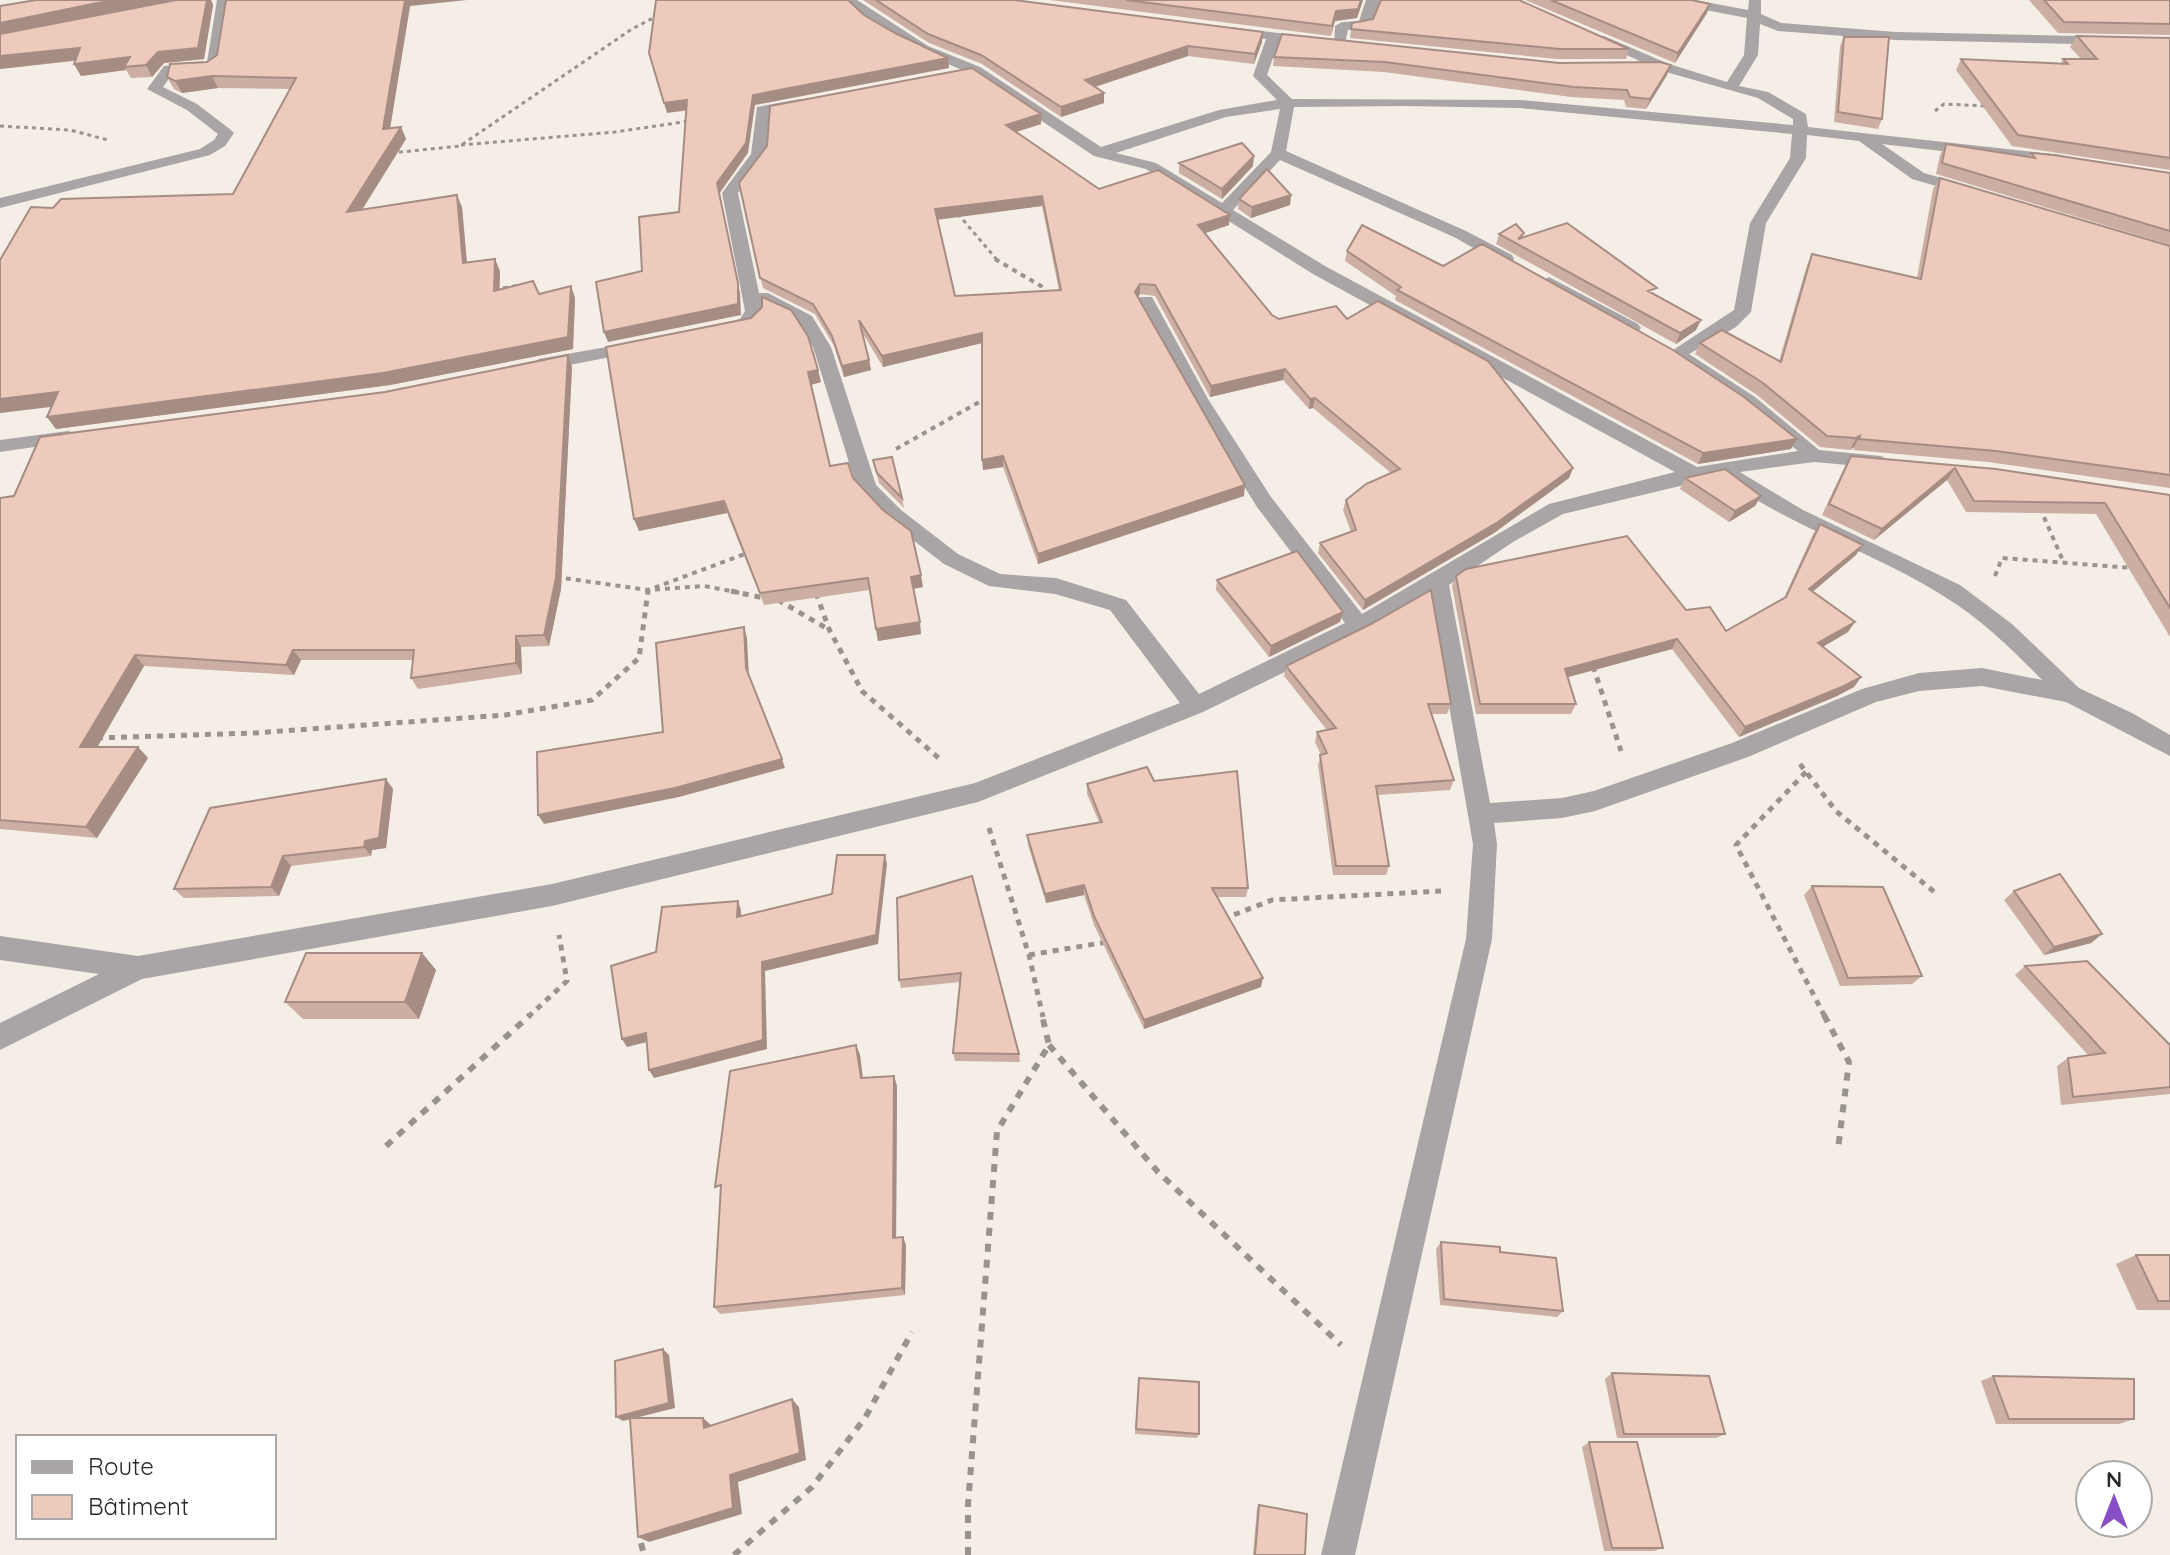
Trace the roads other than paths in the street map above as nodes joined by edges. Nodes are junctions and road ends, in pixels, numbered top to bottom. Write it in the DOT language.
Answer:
graph roads {
  1 [pos="224,0"];
  2 [pos="850,0"];
  3 [pos="1373,0"];
  4 [pos="1674,0"];
  5 [pos="1753,7"];
  6 [pos="1215,29"];
  7 [pos="1274,36"];
  8 [pos="1591,36"];
  9 [pos="2170,42"];
  10 [pos="1339,44"];
  11 [pos="1355,46"];
  12 [pos="1618,66"];
  13 [pos="1664,67"];
  14 [pos="975,70"];
  15 [pos="945,76"];
  16 [pos="1730,88"];
  17 [pos="823,99"];
  18 [pos="1288,103"];
  19 [pos="1801,132"];
  20 [pos="1866,140"];
  21 [pos="1099,153"];
  22 [pos="1278,153"];
  23 [pos="2076,163"];
  24 [pos="1990,197"];
  25 [pos="0,203"];
  26 [pos="1223,211"];
  27 [pos="752,293"];
  28 [pos="1146,301"];
  29 [pos="714,331"];
  30 [pos="654,343"];
  31 [pos="1662,346"];
  32 [pos="518,369"];
  33 [pos="91,435"];
  34 [pos="0,446"];
  35 [pos="1814,456"];
  36 [pos="1905,464"];
  37 [pos="1723,468"];
  38 [pos="1694,474"];
  39 [pos="1438,582"];
  40 [pos="1359,626"];
  41 [pos="2071,694"];
  42 [pos="1195,706"];
  43 [pos="2170,747"];
  44 [pos="1480,814"];
  45 [pos="0,948"];
  46 [pos="138,968"];
  47 [pos="0,1037"];
  48 [pos="1338,1555"];
  1 -- 25 [label="street"];
  2 -- 14 [label="street"];
  3 -- 10 [label="street"];
  4 -- 5 [label="street"];
  5 -- 9 [label="street"];
  5 -- 16 [label="street"];
  6 -- 7 [label="street"];
  7 -- 10 [label="street"];
  7 -- 18 [label="street"];
  8 -- 13 [label="street"];
  10 -- 11 [label="street"];
  12 -- 13 [label="street"];
  13 -- 16 [label="street"];
  14 -- 15 [label="street"];
  14 -- 21 [label="street"];
  16 -- 19 [label="street"];
  17 -- 27 [label="street"];
  18 -- 19 [label="street"];
  18 -- 21 [label="street"];
  18 -- 22 [label="street"];
  19 -- 20 [label="street"];
  19 -- 31 [label="street"];
  20 -- 23 [label="street"];
  20 -- 24 [label="street"];
  21 -- 26 [label="street"];
  22 -- 26 [label="street"];
  22 -- 31 [label="street"];
  26 -- 38 [label="street"];
  27 -- 29 [label="street"];
  27 -- 42 [label="street"];
  28 -- 40 [label="street"];
  30 -- 32 [label="street"];
  31 -- 35 [label="street"];
  33 -- 34 [label="street"];
  35 -- 36 [label="street"];
  35 -- 37 [label="street"];
  37 -- 38 [label="street"];
  37 -- 41 [label="street"];
  38 -- 39 [label="street"];
  39 -- 40 [label="street"];
  39 -- 44 [label="street"];
  40 -- 42 [label="street"];
  41 -- 43 [label="street"];
  41 -- 44 [label="street"];
  42 -- 46 [label="street"];
  44 -- 48 [label="street"];
  45 -- 46 [label="street"];
  46 -- 47 [label="street"];
}
